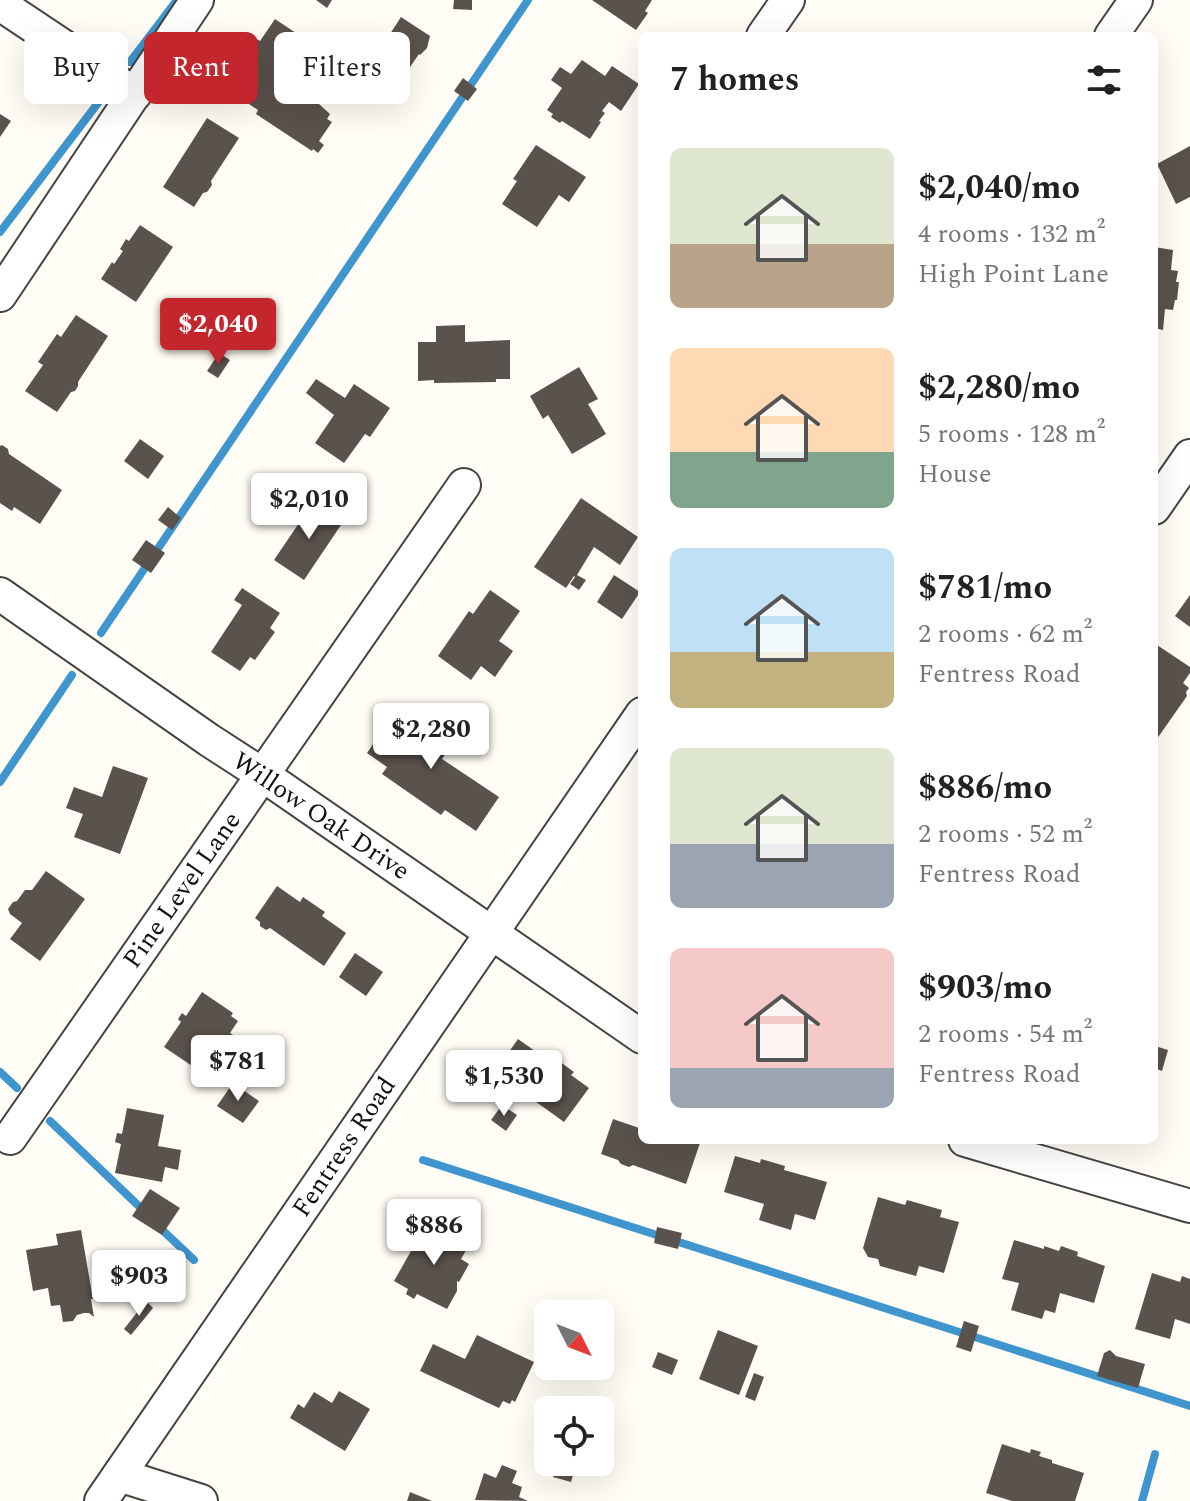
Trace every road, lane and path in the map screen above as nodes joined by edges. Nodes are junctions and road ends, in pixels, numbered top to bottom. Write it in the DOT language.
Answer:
graph roads {
  1 [pos="197,0"];
  2 [pos="788,0"];
  3 [pos="1136,0"];
  4 [pos="0,4"];
  5 [pos="766,32"];
  6 [pos="1114,32"];
  7 [pos="135,94"];
  8 [pos="0,295"];
  9 [pos="1190,456"];
  10 [pos="464,485"];
  11 [pos="1158,502"];
  12 [pos="0,594"];
  13 [pos="638,720"];
  14 [pos="263,775"];
  15 [pos="491,933"];
  16 [pos="638,1034"];
  17 [pos="10,1138"];
  18 [pos="979,1144"];
  19 [pos="1190,1206"];
  20 [pos="110,1488"];
  21 [pos="201,1501"];
  1 -- 7 [label="street"];
  2 -- 5 [label="street"];
  3 -- 6 [label="street"];
  4 -- 7 [label="street"];
  7 -- 8 [label="street"];
  9 -- 11 [label="street"];
  10 -- 14 [label="street, Pine Level Lane"];
  12 -- 14 [label="street, Willow Oak Drive"];
  13 -- 15 [label="street, Fentress Road"];
  14 -- 15 [label="street, Willow Oak Drive"];
  14 -- 17 [label="street, Pine Level Lane"];
  15 -- 16 [label="street, Willow Oak Drive"];
  15 -- 20 [label="street, Fentress Road"];
  18 -- 19 [label="street"];
  20 -- 21 [label="street"];
}
